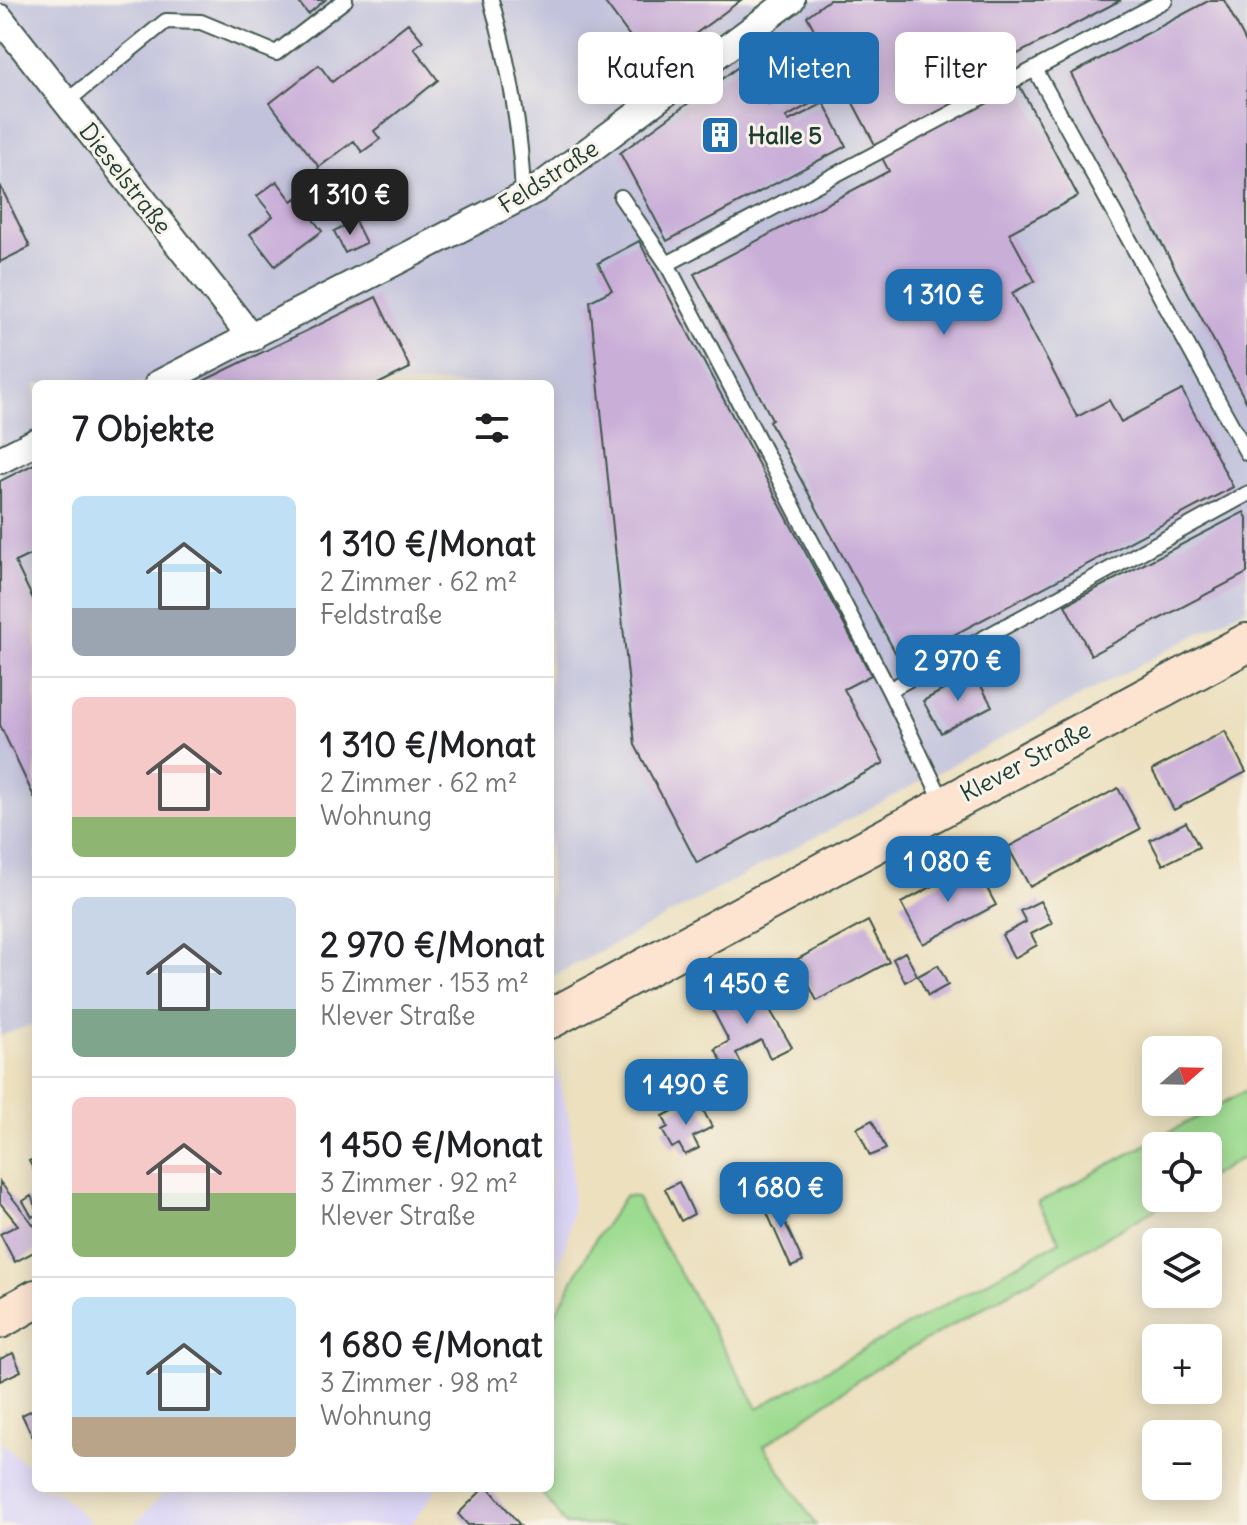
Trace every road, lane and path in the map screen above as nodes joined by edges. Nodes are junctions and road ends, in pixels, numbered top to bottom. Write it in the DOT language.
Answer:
graph roads {
  1 [pos="345,0"];
  2 [pos="491,0"];
  3 [pos="791,0"];
  4 [pos="1165,0"];
  5 [pos="0,18"];
  6 [pos="1036,71"];
  7 [pos="66,102"];
  8 [pos="523,196"];
  9 [pos="621,197"];
  10 [pos="667,264"];
  11 [pos="252,338"];
  12 [pos="166,380"];
  13 [pos="32,444"];
  14 [pos="1247,453"];
  15 [pos="0,460"];
  16 [pos="1247,494"];
  17 [pos="1247,643"];
  18 [pos="889,690"];
  19 [pos="944,804"];
  20 [pos="554,1017"];
  21 [pos="32,1301"];
  22 [pos="0,1319"];
  1 -- 7 [label="lane"];
  2 -- 8 [label="lane"];
  3 -- 8 [label="street, Feldstraße"];
  4 -- 6 [label="lane"];
  5 -- 7 [label="street, Dieselstraße"];
  6 -- 10 [label="lane"];
  6 -- 14 [label="lane"];
  7 -- 11 [label="street, Dieselstraße"];
  8 -- 11 [label="street, Feldstraße"];
  9 -- 10 [label="lane"];
  10 -- 18 [label="lane"];
  11 -- 12 [label="street, Feldstraße"];
  13 -- 15 [label="street"];
  16 -- 18 [label="lane"];
  17 -- 19 [label="street, Klever Straße"];
  18 -- 19 [label="lane"];
  19 -- 20 [label="street, Klever Straße"];
  21 -- 22 [label="street"];
}
